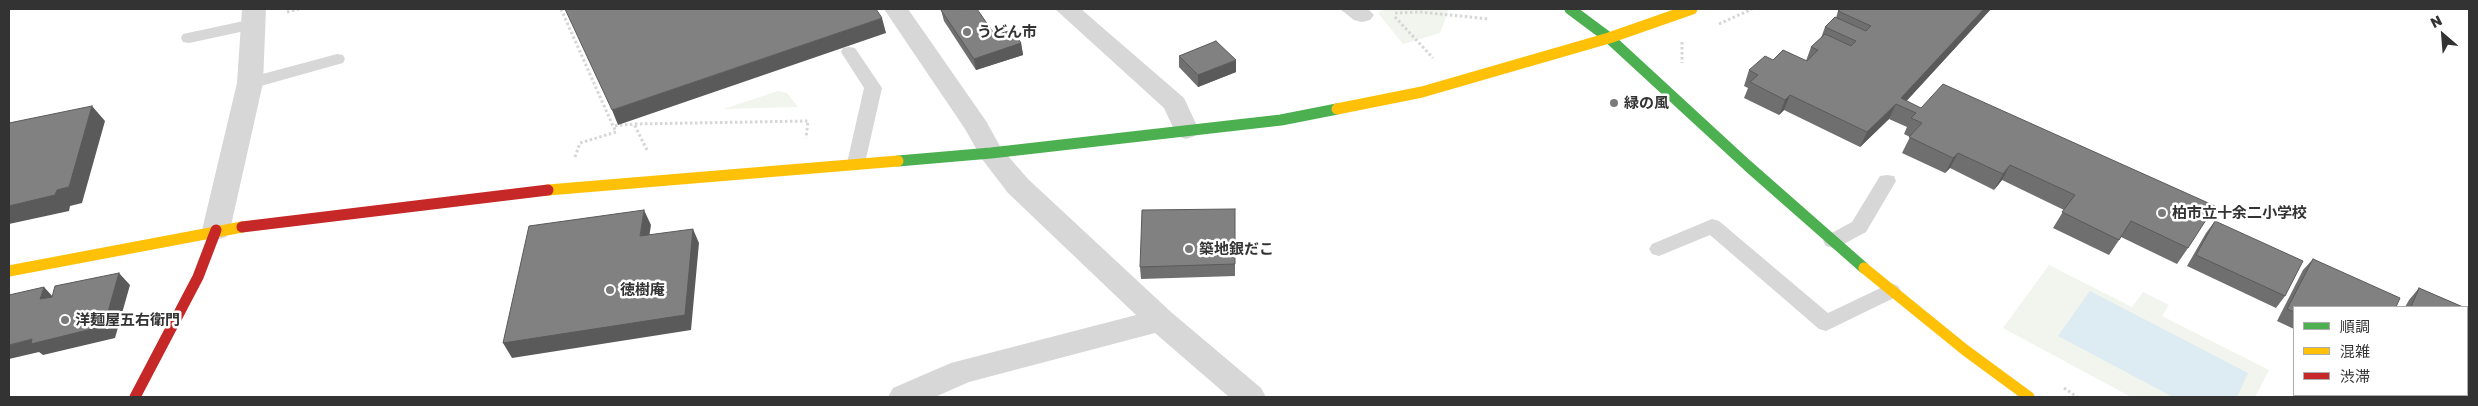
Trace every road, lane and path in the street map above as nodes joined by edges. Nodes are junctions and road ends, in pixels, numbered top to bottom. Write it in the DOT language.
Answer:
graph roads {
  1 [pos="299,9"];
  2 [pos="561,9"];
  3 [pos="1067,9"];
  4 [pos="1570,9"];
  5 [pos="1692,9"];
  6 [pos="902,10"];
  7 [pos="284,12"];
  8 [pos="1357,12"];
  9 [pos="1392,14"];
  10 [pos="253,16"];
  11 [pos="1489,19"];
  12 [pos="189,38"];
  13 [pos="1609,38"];
  14 [pos="849,52"];
  15 [pos="337,59"];
  16 [pos="1435,60"];
  17 [pos="250,83"];
  18 [pos="634,124"];
  19 [pos="613,126"];
  20 [pos="1186,130"];
  21 [pos="805,140"];
  22 [pos="648,153"];
  23 [pos="992,153"];
  24 [pos="575,159"];
  25 [pos="856,163"];
  26 [pos="1886,181"];
  27 [pos="216,230"];
  28 [pos="1833,241"];
  29 [pos="1659,249"];
  30 [pos="9,271"];
  31 [pos="1891,290"];
  32 [pos="1160,320"];
  33 [pos="135,397"];
  34 [pos="904,397"];
  35 [pos="1250,397"];
  36 [pos="2029,397"];
  1 -- 7 [label="path"];
  2 -- 19 [label="path"];
  3 -- 20 [label="street"];
  4 -- 13 [label="street"];
  5 -- 13 [label="street"];
  6 -- 23 [label="street"];
  8 -- 9 [label="path"];
  9 -- 11 [label="path"];
  9 -- 16 [label="path"];
  10 -- 12 [label="lane"];
  10 -- 17 [label="street"];
  13 -- 20 [label="street"];
  13 -- 28 [label="street"];
  14 -- 25 [label="lane"];
  15 -- 17 [label="lane"];
  17 -- 27 [label="street"];
  18 -- 19 [label="path"];
  18 -- 21 [label="path"];
  18 -- 22 [label="path"];
  19 -- 24 [label="path"];
  20 -- 23 [label="street"];
  23 -- 25 [label="street"];
  23 -- 32 [label="street"];
  25 -- 27 [label="street"];
  26 -- 28 [label="lane"];
  27 -- 30 [label="street"];
  27 -- 33 [label="street"];
  28 -- 31 [label="street"];
  29 -- 31 [label="lane"];
  31 -- 36 [label="street"];
  32 -- 34 [label="street"];
  32 -- 35 [label="street"];
}
